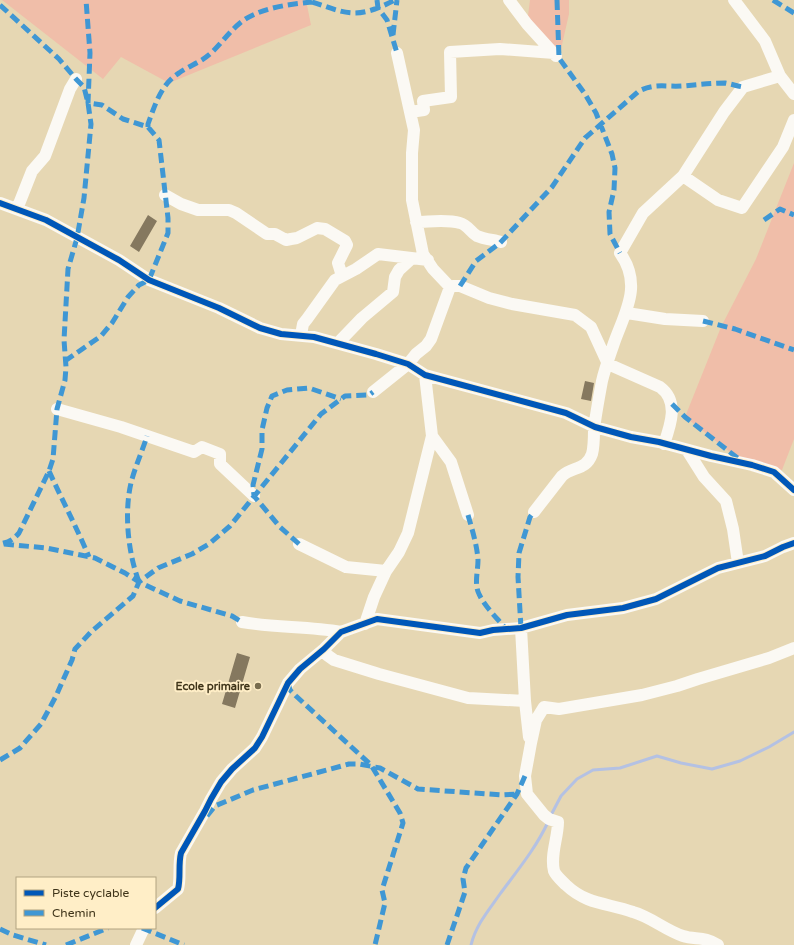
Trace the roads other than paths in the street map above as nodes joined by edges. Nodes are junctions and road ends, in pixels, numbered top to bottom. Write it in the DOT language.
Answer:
graph roads {
  1 [pos="509,0"];
  2 [pos="734,0"];
  3 [pos="396,53"];
  4 [pos="780,76"];
  5 [pos="76,80"];
  6 [pos="794,94"];
  7 [pos="410,112"];
  8 [pos="794,120"];
  9 [pos="683,176"];
  10 [pos="166,195"];
  11 [pos="1,207"];
  12 [pos="17,209"];
  13 [pos="416,222"];
  14 [pos="501,242"];
  15 [pos="411,259"];
  16 [pos="428,260"];
  17 [pos="342,276"];
  18 [pos="450,288"];
  19 [pos="627,313"];
  20 [pos="703,321"];
  21 [pos="300,335"];
  22 [pos="338,343"];
  23 [pos="408,364"];
  24 [pos="608,364"];
  25 [pos="426,375"];
  26 [pos="373,392"];
  27 [pos="57,409"];
  28 [pos="594,427"];
  29 [pos="432,436"];
  30 [pos="664,444"];
  31 [pos="687,450"];
  32 [pos="794,490"];
  33 [pos="254,496"];
  34 [pos="534,512"];
  35 [pos="468,514"];
  36 [pos="299,544"];
  37 [pos="794,544"];
  38 [pos="738,563"];
  39 [pos="386,571"];
  40 [pos="242,622"];
  41 [pos="364,624"];
  42 [pos="521,628"];
  43 [pos="341,632"];
  44 [pos="794,648"];
  45 [pos="324,649"];
  46 [pos="525,701"];
  47 [pos="531,743"];
  48 [pos="156,907"];
  49 [pos="144,929"];
  50 [pos="136,945"];
  51 [pos="718,945"];
  1 -- 7 [label="street"];
  2 -- 4 [label="street"];
  3 -- 7 [label="street"];
  4 -- 6 [label="street"];
  4 -- 9 [label="street"];
  5 -- 12 [label="street"];
  7 -- 13 [label="street"];
  8 -- 9 [label="street"];
  9 -- 19 [label="street"];
  10 -- 17 [label="street"];
  11 -- 12 [label="street"];
  12 -- 21 [label="street"];
  13 -- 14 [label="street"];
  13 -- 16 [label="street"];
  15 -- 16 [label="street"];
  15 -- 17 [label="street"];
  15 -- 22 [label="street"];
  16 -- 18 [label="street"];
  17 -- 21 [label="street"];
  18 -- 23 [label="street"];
  18 -- 24 [label="street"];
  19 -- 20 [label="street"];
  19 -- 24 [label="street"];
  21 -- 22 [label="street"];
  22 -- 23 [label="street"];
  23 -- 25 [label="street"];
  23 -- 26 [label="street"];
  24 -- 28 [label="street"];
  24 -- 30 [label="street"];
  25 -- 28 [label="street"];
  25 -- 29 [label="street"];
  27 -- 33 [label="street"];
  28 -- 30 [label="street"];
  28 -- 34 [label="street"];
  29 -- 35 [label="street"];
  29 -- 39 [label="street"];
  30 -- 31 [label="street"];
  31 -- 32 [label="street"];
  31 -- 38 [label="street"];
  36 -- 39 [label="street"];
  37 -- 38 [label="street"];
  38 -- 42 [label="street"];
  39 -- 41 [label="street"];
  40 -- 43 [label="street"];
  41 -- 42 [label="street"];
  41 -- 43 [label="street"];
  42 -- 46 [label="street"];
  43 -- 45 [label="street"];
  44 -- 47 [label="street"];
  45 -- 46 [label="street"];
  45 -- 48 [label="street"];
  46 -- 47 [label="street"];
  47 -- 51 [label="street"];
  49 -- 50 [label="street"];
}
